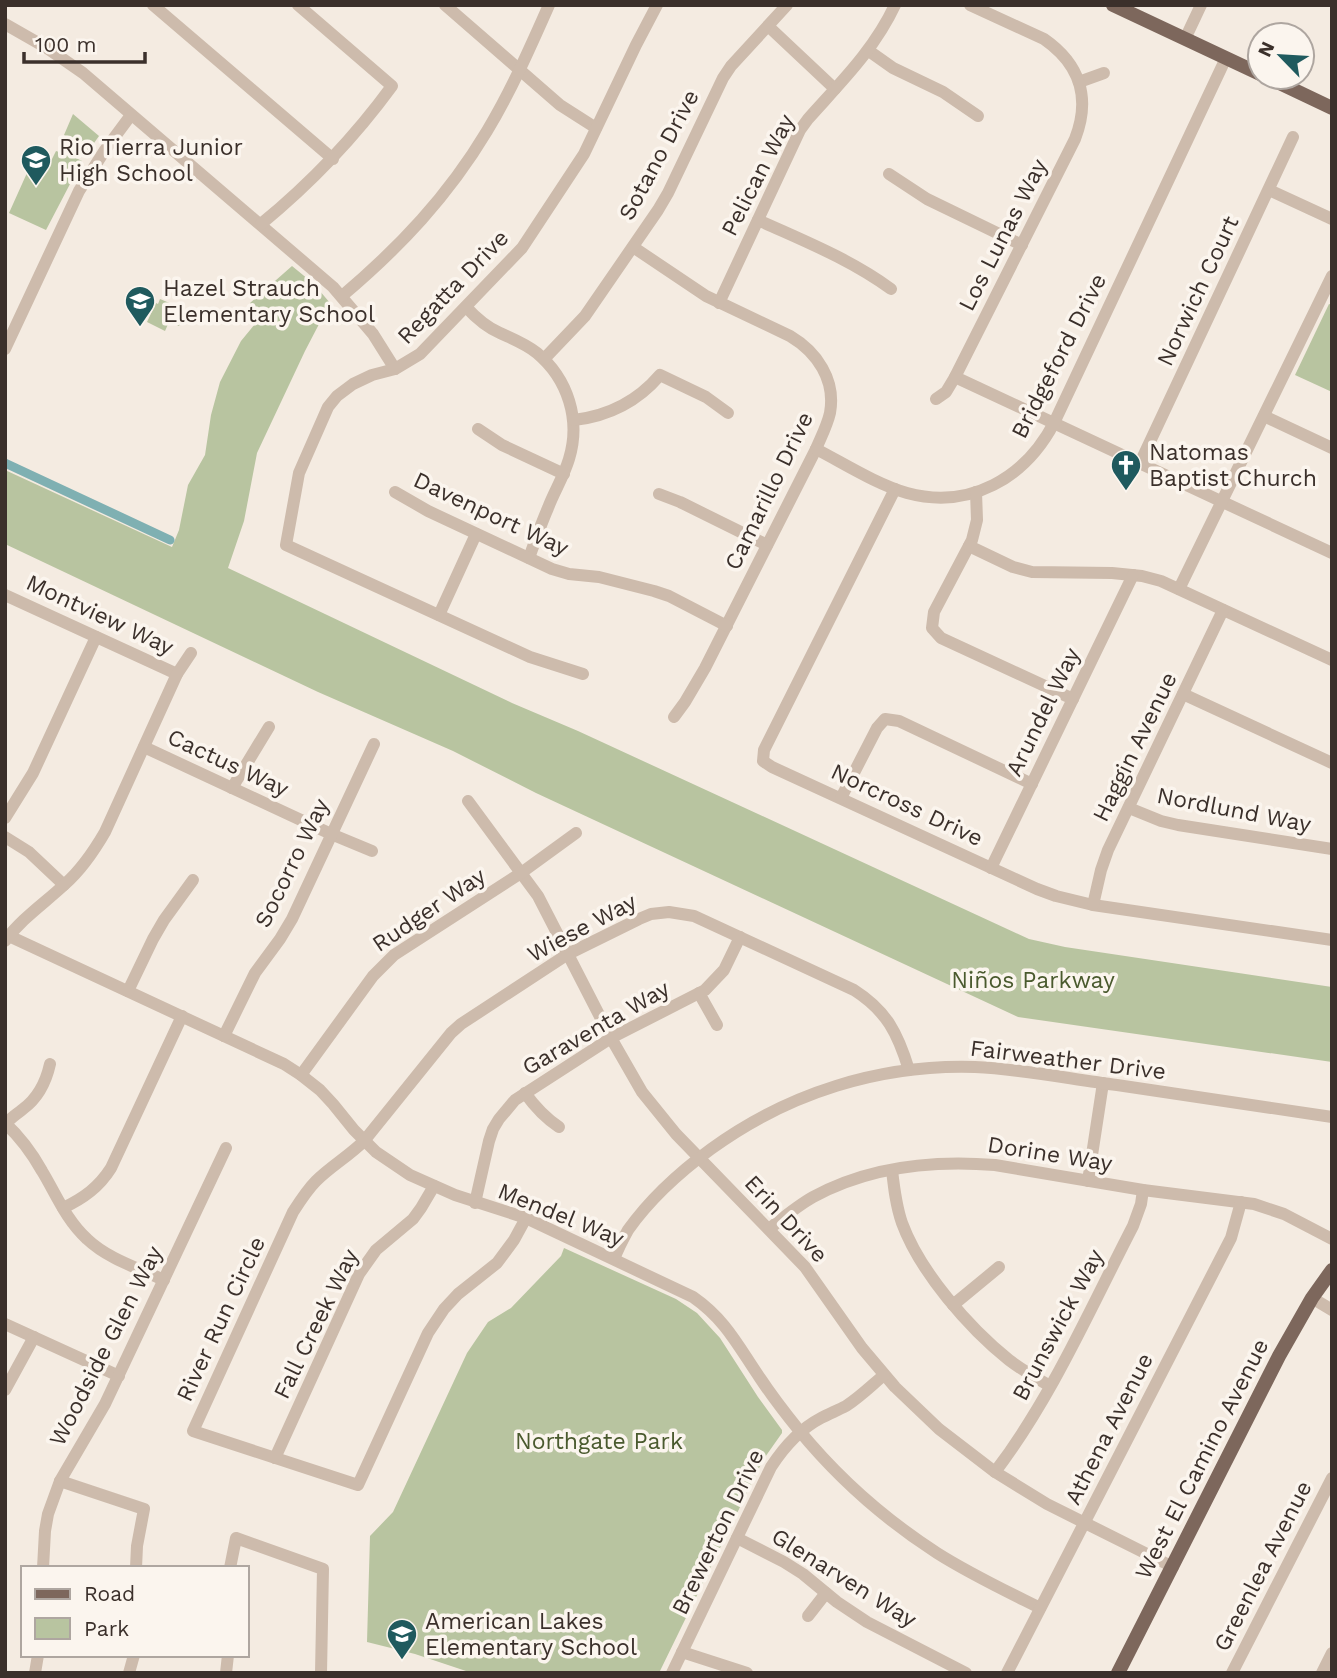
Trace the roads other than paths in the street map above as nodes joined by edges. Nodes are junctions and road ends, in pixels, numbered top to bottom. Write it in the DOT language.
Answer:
graph roads {
  1 [pos="153,5"];
  2 [pos="298,5"];
  3 [pos="445,5"];
  4 [pos="549,5"];
  5 [pos="657,5"];
  6 [pos="787,5"];
  7 [pos="895,5"];
  8 [pos="970,5"];
  9 [pos="1114,5"];
  10 [pos="1201,5"];
  11 [pos="5,24"];
  12 [pos="768,26"];
  13 [pos="1185,38"];
  14 [pos="869,51"];
  15 [pos="1226,58"];
  16 [pos="1246,67"];
  17 [pos="519,71"];
  18 [pos="1104,73"];
  19 [pos="1079,82"];
  20 [pos="835,89"];
  21 [pos="1296,91"];
  22 [pos="1332,108"];
  23 [pos="131,114"];
  24 [pos="978,116"];
  25 [pos="596,128"];
  26 [pos="1293,137"];
  27 [pos="333,159"];
  28 [pos="889,174"];
  29 [pos="1269,190"];
  30 [pos="1332,219"];
  31 [pos="758,220"];
  32 [pos="261,224"];
  33 [pos="1022,245"];
  34 [pos="633,247"];
  35 [pos="1332,276"];
  36 [pos="891,289"];
  37 [pos="342,296"];
  38 [pos="719,303"];
  39 [pos="467,307"];
  40 [pos="5,349"];
  41 [pos="544,359"];
  42 [pos="395,369"];
  43 [pos="955,377"];
  44 [pos="936,399"];
  45 [pos="728,413"];
  46 [pos="1264,416"];
  47 [pos="573,420"];
  48 [pos="1054,423"];
  49 [pos="478,429"];
  50 [pos="1332,448"];
  51 [pos="816,449"];
  52 [pos="1140,463"];
  53 [pos="564,474"];
  54 [pos="895,489"];
  55 [pos="395,492"];
  56 [pos="976,492"];
  57 [pos="659,494"];
  58 [pos="1223,502"];
  59 [pos="476,534"];
  60 [pos="767,545"];
  61 [pos="969,545"];
  62 [pos="1332,553"];
  63 [pos="529,558"];
  64 [pos="1133,575"];
  65 [pos="1179,589"];
  66 [pos="5,595"];
  67 [pos="1223,610"];
  68 [pos="439,615"];
  69 [pos="727,626"];
  70 [pos="96,637"];
  71 [pos="191,653"];
  72 [pos="1332,660"];
  73 [pos="177,674"];
  74 [pos="583,674"];
  75 [pos="1183,694"];
  76 [pos="1073,699"];
  77 [pos="674,717"];
  78 [pos="269,727"];
  79 [pos="374,744"];
  80 [pos="144,747"];
  81 [pos="1332,763"];
  82 [pos="1032,784"];
  83 [pos="232,788"];
  84 [pos="841,798"];
  85 [pos="468,801"];
  86 [pos="1129,808"];
  87 [pos="5,818"];
  88 [pos="576,832"];
  89 [pos="331,834"];
  90 [pos="5,837"];
  91 [pos="1332,849"];
  92 [pos="373,850"];
  93 [pos="991,867"];
  94 [pos="521,873"];
  95 [pos="193,880"];
  96 [pos="64,885"];
  97 [pos="1093,905"];
  98 [pos="740,937"];
  99 [pos="7,938"];
  100 [pos="1332,940"];
  101 [pos="568,954"];
  102 [pos="128,991"];
  103 [pos="699,993"];
  104 [pos="182,1016"];
  105 [pos="718,1025"];
  106 [pos="224,1036"];
  107 [pos="611,1038"];
  108 [pos="50,1064"];
  109 [pos="909,1070"];
  110 [pos="302,1075"];
  111 [pos="1103,1083"];
  112 [pos="525,1093"];
  113 [pos="1332,1117"];
  114 [pos="5,1124"];
  115 [pos="559,1127"];
  116 [pos="364,1141"];
  117 [pos="226,1147"];
  118 [pos="699,1158"];
  119 [pos="892,1170"];
  120 [pos="1088,1181"];
  121 [pos="434,1186"];
  122 [pos="1143,1190"];
  123 [pos="1241,1202"];
  124 [pos="475,1203"];
  125 [pos="63,1208"];
  126 [pos="526,1218"];
  127 [pos="769,1229"];
  128 [pos="1332,1239"];
  129 [pos="614,1259"];
  130 [pos="999,1267"];
  131 [pos="1332,1270"];
  132 [pos="163,1280"];
  133 [pos="1312,1298"];
  134 [pos="953,1305"];
  135 [pos="1332,1310"];
  136 [pos="5,1324"];
  137 [pos="34,1337"];
  138 [pos="884,1375"];
  139 [pos="119,1376"];
  140 [pos="1051,1386"];
  141 [pos="5,1390"];
  142 [pos="800,1432"];
  143 [pos="275,1458"];
  144 [pos="995,1472"];
  145 [pos="1332,1478"];
  146 [pos="60,1481"];
  147 [pos="1084,1523"];
  148 [pos="737,1538"];
  149 [pos="43,1566"];
  150 [pos="136,1566"];
  151 [pos="230,1566"];
  152 [pos="1173,1567"];
  153 [pos="827,1594"];
  154 [pos="1041,1608"];
  155 [pos="808,1616"];
  156 [pos="682,1652"];
  157 [pos="1332,1653"];
  158 [pos="321,1673"];
  159 [pos="672,1673"];
  160 [pos="747,1673"];
  161 [pos="967,1673"];
  162 [pos="1007,1673"];
  163 [pos="1118,1673"];
  164 [pos="1232,1673"];
  165 [pos="1321,1673"];
  1 -- 27 [label="street"];
  2 -- 27 [label="street"];
  3 -- 17 [label="street"];
  4 -- 17 [label="street"];
  5 -- 25 [label="street, Regatta Drive"];
  6 -- 12 [label="street, Sotano Drive"];
  7 -- 14 [label="street, Pelican Way"];
  8 -- 19 [label="street, Los Lunas Way"];
  9 -- 13 [label="main road"];
  10 -- 13 [label="street"];
  11 -- 23 [label="street"];
  12 -- 20 [label="street"];
  12 -- 34 [label="street, Sotano Drive"];
  13 -- 15 [label="main road"];
  14 -- 20 [label="street, Pelican Way"];
  14 -- 24 [label="street"];
  15 -- 16 [label="main road"];
  15 -- 48 [label="street, Bridgeford Drive"];
  17 -- 25 [label="street"];
  17 -- 37 [label="street"];
  18 -- 19 [label="street"];
  19 -- 33 [label="street, Los Lunas Way"];
  20 -- 31 [label="street, Pelican Way"];
  21 -- 22 [label="main road"];
  23 -- 32 [label="street"];
  23 -- 40 [label="street"];
  25 -- 39 [label="street, Regatta Drive"];
  26 -- 29 [label="street, Norwich Court"];
  27 -- 32 [label="street"];
  28 -- 33 [label="street"];
  29 -- 30 [label="street"];
  29 -- 52 [label="street, Norwich Court"];
  31 -- 36 [label="street"];
  31 -- 38 [label="street, Pelican Way"];
  32 -- 37 [label="street"];
  33 -- 43 [label="street, Los Lunas Way"];
  34 -- 38 [label="street, Camarillo Drive"];
  34 -- 41 [label="street, Sotano Drive"];
  35 -- 46 [label="street"];
  37 -- 42 [label="street"];
  38 -- 51 [label="street, Camarillo Drive"];
  39 -- 41 [label="street"];
  39 -- 42 [label="street, Regatta Drive"];
  41 -- 47 [label="street"];
  42 -- 68 [label="street, Regatta Drive"];
  43 -- 44 [label="street, Los Lunas Way"];
  43 -- 48 [label="street"];
  45 -- 47 [label="street"];
  46 -- 50 [label="street"];
  46 -- 58 [label="street"];
  47 -- 53 [label="street"];
  48 -- 52 [label="street"];
  48 -- 56 [label="street, Bridgeford Drive"];
  49 -- 53 [label="street"];
  51 -- 54 [label="street, Bridgeford Drive"];
  51 -- 60 [label="street, Camarillo Drive"];
  52 -- 58 [label="street"];
  53 -- 63 [label="street"];
  54 -- 56 [label="street, Bridgeford Drive"];
  54 -- 84 [label="street, Norcross Drive"];
  55 -- 59 [label="street, Davenport Way"];
  56 -- 61 [label="street"];
  57 -- 60 [label="street"];
  58 -- 62 [label="street"];
  58 -- 65 [label="street"];
  59 -- 63 [label="street, Davenport Way"];
  59 -- 68 [label="street"];
  60 -- 69 [label="street, Camarillo Drive"];
  61 -- 64 [label="street"];
  61 -- 76 [label="street"];
  63 -- 69 [label="street, Davenport Way"];
  64 -- 65 [label="street"];
  64 -- 76 [label="street, Arundel Way"];
  65 -- 67 [label="street"];
  66 -- 70 [label="street, Montview Way"];
  67 -- 72 [label="street"];
  67 -- 75 [label="street, Haggin Avenue"];
  68 -- 74 [label="street, Regatta Drive"];
  69 -- 77 [label="street, Camarillo Drive"];
  70 -- 73 [label="street, Montview Way"];
  70 -- 87 [label="street"];
  71 -- 73 [label="street"];
  73 -- 80 [label="street"];
  75 -- 81 [label="street"];
  75 -- 86 [label="street, Haggin Avenue"];
  76 -- 82 [label="street, Arundel Way"];
  78 -- 83 [label="street"];
  79 -- 89 [label="street, Socorro Way"];
  80 -- 83 [label="street, Cactus Way"];
  80 -- 96 [label="street"];
  82 -- 84 [label="street"];
  82 -- 93 [label="street, Arundel Way"];
  83 -- 89 [label="street, Cactus Way"];
  84 -- 93 [label="street, Norcross Drive"];
  85 -- 94 [label="street, Erin Drive"];
  86 -- 91 [label="street, Nordlund Way"];
  86 -- 97 [label="street, Haggin Avenue"];
  88 -- 94 [label="street, Rudger Way"];
  89 -- 92 [label="street, Cactus Way"];
  89 -- 106 [label="street, Socorro Way"];
  90 -- 96 [label="street"];
  93 -- 97 [label="street, Norcross Drive"];
  94 -- 101 [label="street, Erin Drive"];
  94 -- 110 [label="street, Rudger Way"];
  95 -- 102 [label="street"];
  96 -- 99 [label="street"];
  97 -- 100 [label="street, Norcross Drive"];
  98 -- 101 [label="street, Wiese Way"];
  98 -- 103 [label="street, Garaventa Way"];
  98 -- 109 [label="street, Wiese Way"];
  99 -- 102 [label="street, Mendel Way"];
  101 -- 107 [label="street, Erin Drive"];
  101 -- 116 [label="street, Wiese Way"];
  102 -- 104 [label="street, Mendel Way"];
  103 -- 105 [label="street"];
  103 -- 107 [label="street, Garaventa Way"];
  104 -- 106 [label="street, Mendel Way"];
  104 -- 125 [label="street"];
  106 -- 110 [label="street, Mendel Way"];
  107 -- 112 [label="street, Garaventa Way"];
  107 -- 118 [label="street, Erin Drive"];
  108 -- 114 [label="street"];
  109 -- 111 [label="street, Fairweather Drive"];
  109 -- 118 [label="street, Fairweather Drive"];
  110 -- 116 [label="street, Mendel Way"];
  111 -- 113 [label="street, Fairweather Drive"];
  111 -- 120 [label="street"];
  112 -- 115 [label="street"];
  112 -- 124 [label="street, Garaventa Way"];
  114 -- 125 [label="street"];
  116 -- 121 [label="street, Mendel Way"];
  116 -- 143 [label="street, River Run Circle"];
  117 -- 132 [label="street, Woodside Glen Way"];
  118 -- 127 [label="street, Erin Drive"];
  118 -- 129 [label="street, Fairweather Drive"];
  119 -- 120 [label="street, Dorine Way"];
  119 -- 127 [label="street, Dorine Way"];
  119 -- 134 [label="street"];
  120 -- 122 [label="street, Dorine Way"];
  121 -- 124 [label="street, Mendel Way"];
  121 -- 143 [label="street, Fall Creek Way"];
  122 -- 123 [label="street, Dorine Way"];
  122 -- 140 [label="street, Brunswick Way"];
  123 -- 128 [label="street, Dorine Way"];
  123 -- 147 [label="street, Athena Avenue"];
  124 -- 126 [label="street, Mendel Way"];
  125 -- 132 [label="street"];
  126 -- 129 [label="street, Mendel Way"];
  126 -- 143 [label="street, River Run Circle"];
  127 -- 138 [label="street, Erin Drive"];
  129 -- 142 [label="street, Mendel Way"];
  130 -- 134 [label="street"];
  131 -- 133 [label="main road, West El Camino Avenue"];
  132 -- 139 [label="street, Woodside Glen Way"];
  133 -- 135 [label="street"];
  133 -- 152 [label="main road, West El Camino Avenue"];
  134 -- 140 [label="street"];
  136 -- 137 [label="street"];
  137 -- 139 [label="street"];
  137 -- 141 [label="street"];
  138 -- 142 [label="street, Brewerton Drive"];
  138 -- 144 [label="street, Erin Drive"];
  139 -- 146 [label="street, Woodside Glen Way"];
  140 -- 144 [label="street, Brunswick Way"];
  142 -- 148 [label="street, Brewerton Drive"];
  142 -- 154 [label="street, Mendel Way"];
  144 -- 147 [label="street, Erin Drive"];
  145 -- 164 [label="street, Greenlea Avenue"];
  146 -- 149 [label="street, Woodside Glen Way"];
  146 -- 150 [label="street"];
  147 -- 152 [label="street, Erin Drive"];
  147 -- 154 [label="street, Athena Avenue"];
  148 -- 153 [label="street, Glenarven Way"];
  148 -- 156 [label="street, Brewerton Drive"];
  151 -- 158 [label="street"];
  152 -- 163 [label="main road, West El Camino Avenue"];
  153 -- 155 [label="street"];
  153 -- 161 [label="street, Glenarven Way"];
  154 -- 162 [label="street, Athena Avenue"];
  156 -- 159 [label="street, Brewerton Drive"];
  156 -- 160 [label="street"];
  157 -- 165 [label="street"];
}
